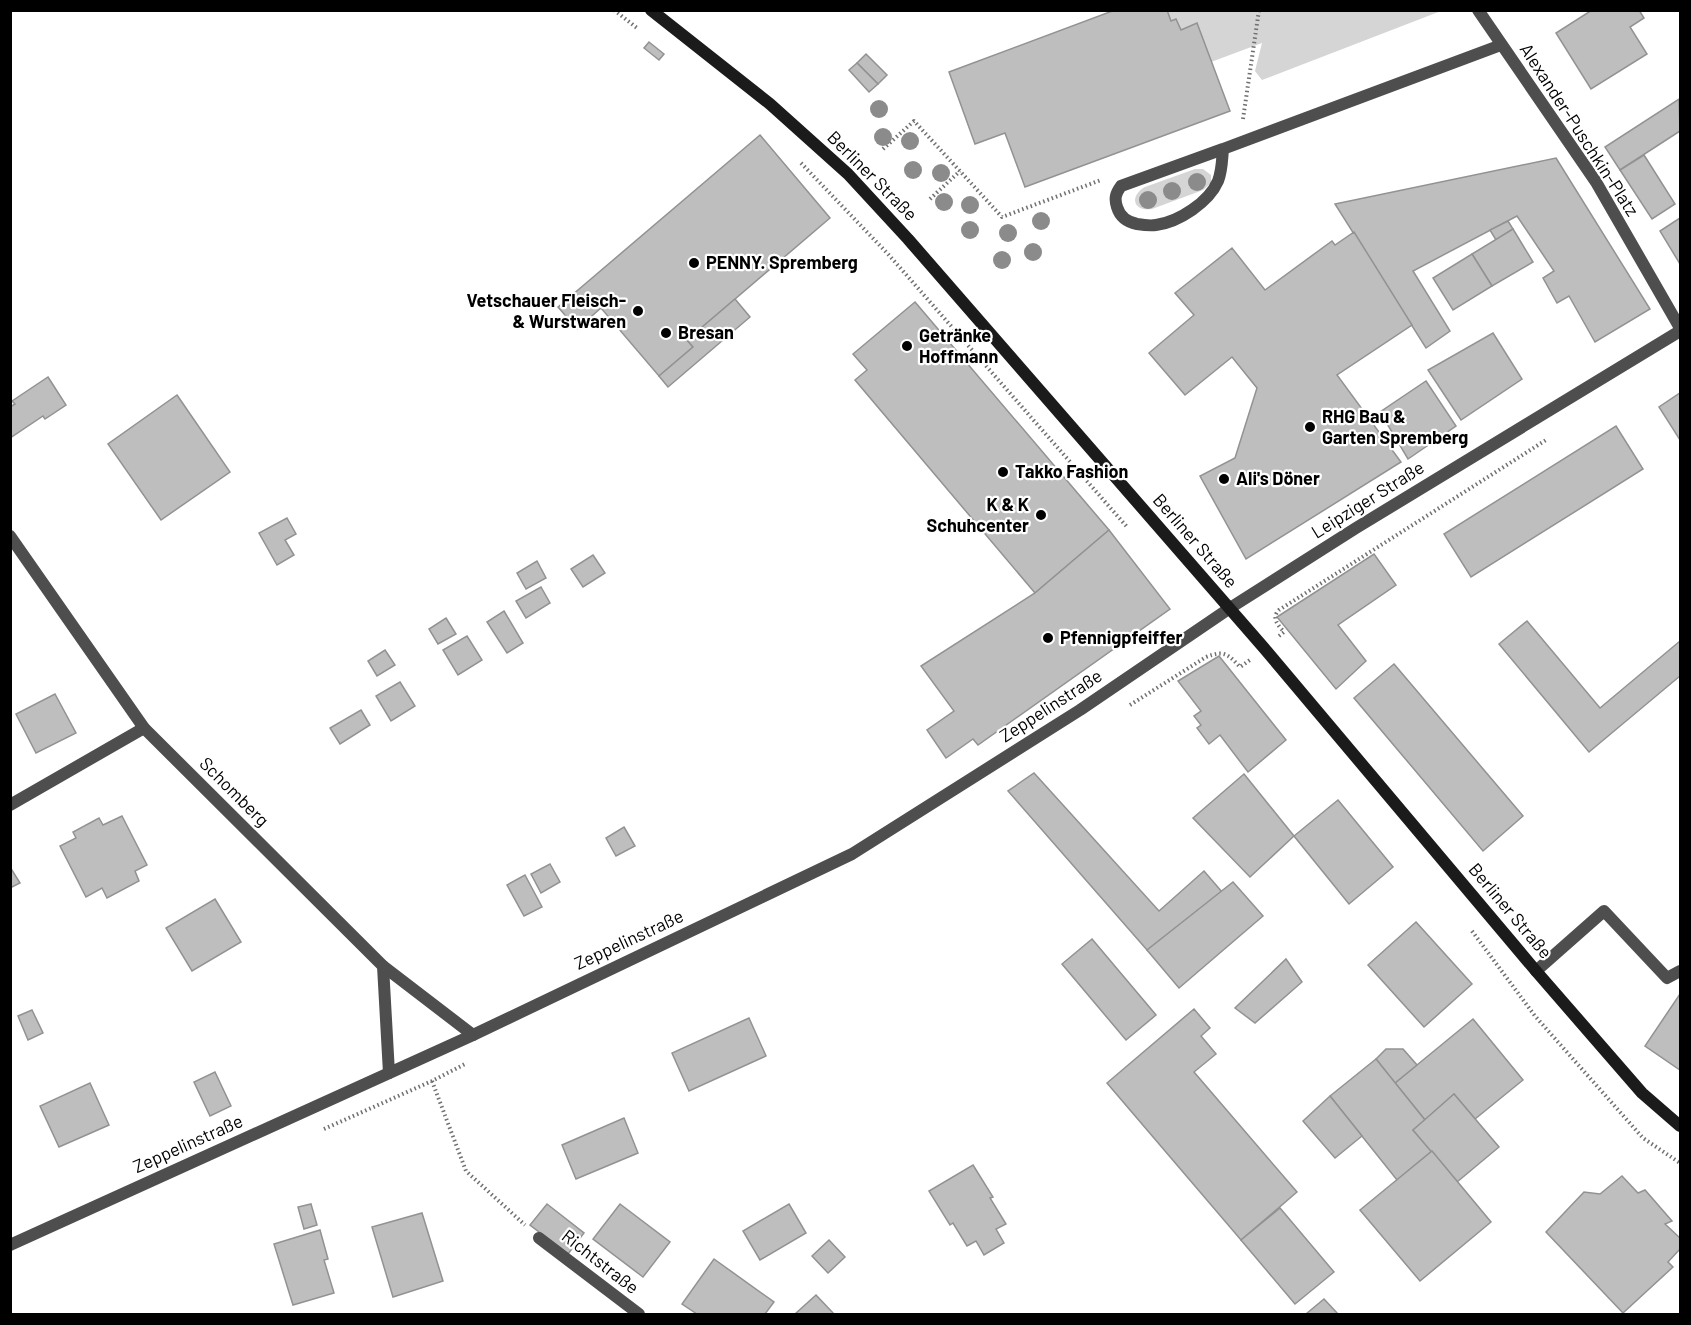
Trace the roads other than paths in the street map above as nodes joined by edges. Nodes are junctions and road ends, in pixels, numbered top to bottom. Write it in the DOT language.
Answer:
graph roads {
  1 [pos="651,10"];
  2 [pos="1478,10"];
  3 [pos="1501,45"];
  4 [pos="1223,149"];
  5 [pos="1680,330"];
  6 [pos="10,536"];
  7 [pos="1230,608"];
  8 [pos="144,728"];
  9 [pos="10,805"];
  10 [pos="383,966"];
  11 [pos="1536,971"];
  12 [pos="1680,971"];
  13 [pos="473,1035"];
  14 [pos="389,1073"];
  15 [pos="1680,1126"];
  16 [pos="539,1238"];
  17 [pos="10,1245"];
  18 [pos="639,1314"];
  1 -- 7 [label="main road, Berliner Straße"];
  2 -- 3 [label="street, Alexander-Puschkin-Platz"];
  3 -- 4 [label="street, Alexander-Puschkin-Platz"];
  3 -- 5 [label="street, Alexander-Puschkin-Platz"];
  4 -- 4 [label="street, Alexander-Puschkin-Platz"];
  5 -- 7 [label="street, Leipziger Straße"];
  6 -- 8 [label="street, Schomberg"];
  7 -- 11 [label="main road, Berliner Straße"];
  7 -- 13 [label="street, Zeppelinstraße"];
  8 -- 9 [label="street"];
  8 -- 10 [label="street, Schomberg"];
  10 -- 13 [label="street, Schomberg"];
  10 -- 14 [label="street"];
  11 -- 12 [label="street"];
  11 -- 15 [label="main road, Berliner Straße"];
  13 -- 14 [label="street, Zeppelinstraße"];
  14 -- 17 [label="street, Zeppelinstraße"];
  16 -- 18 [label="street, Richtstraße"];
}
